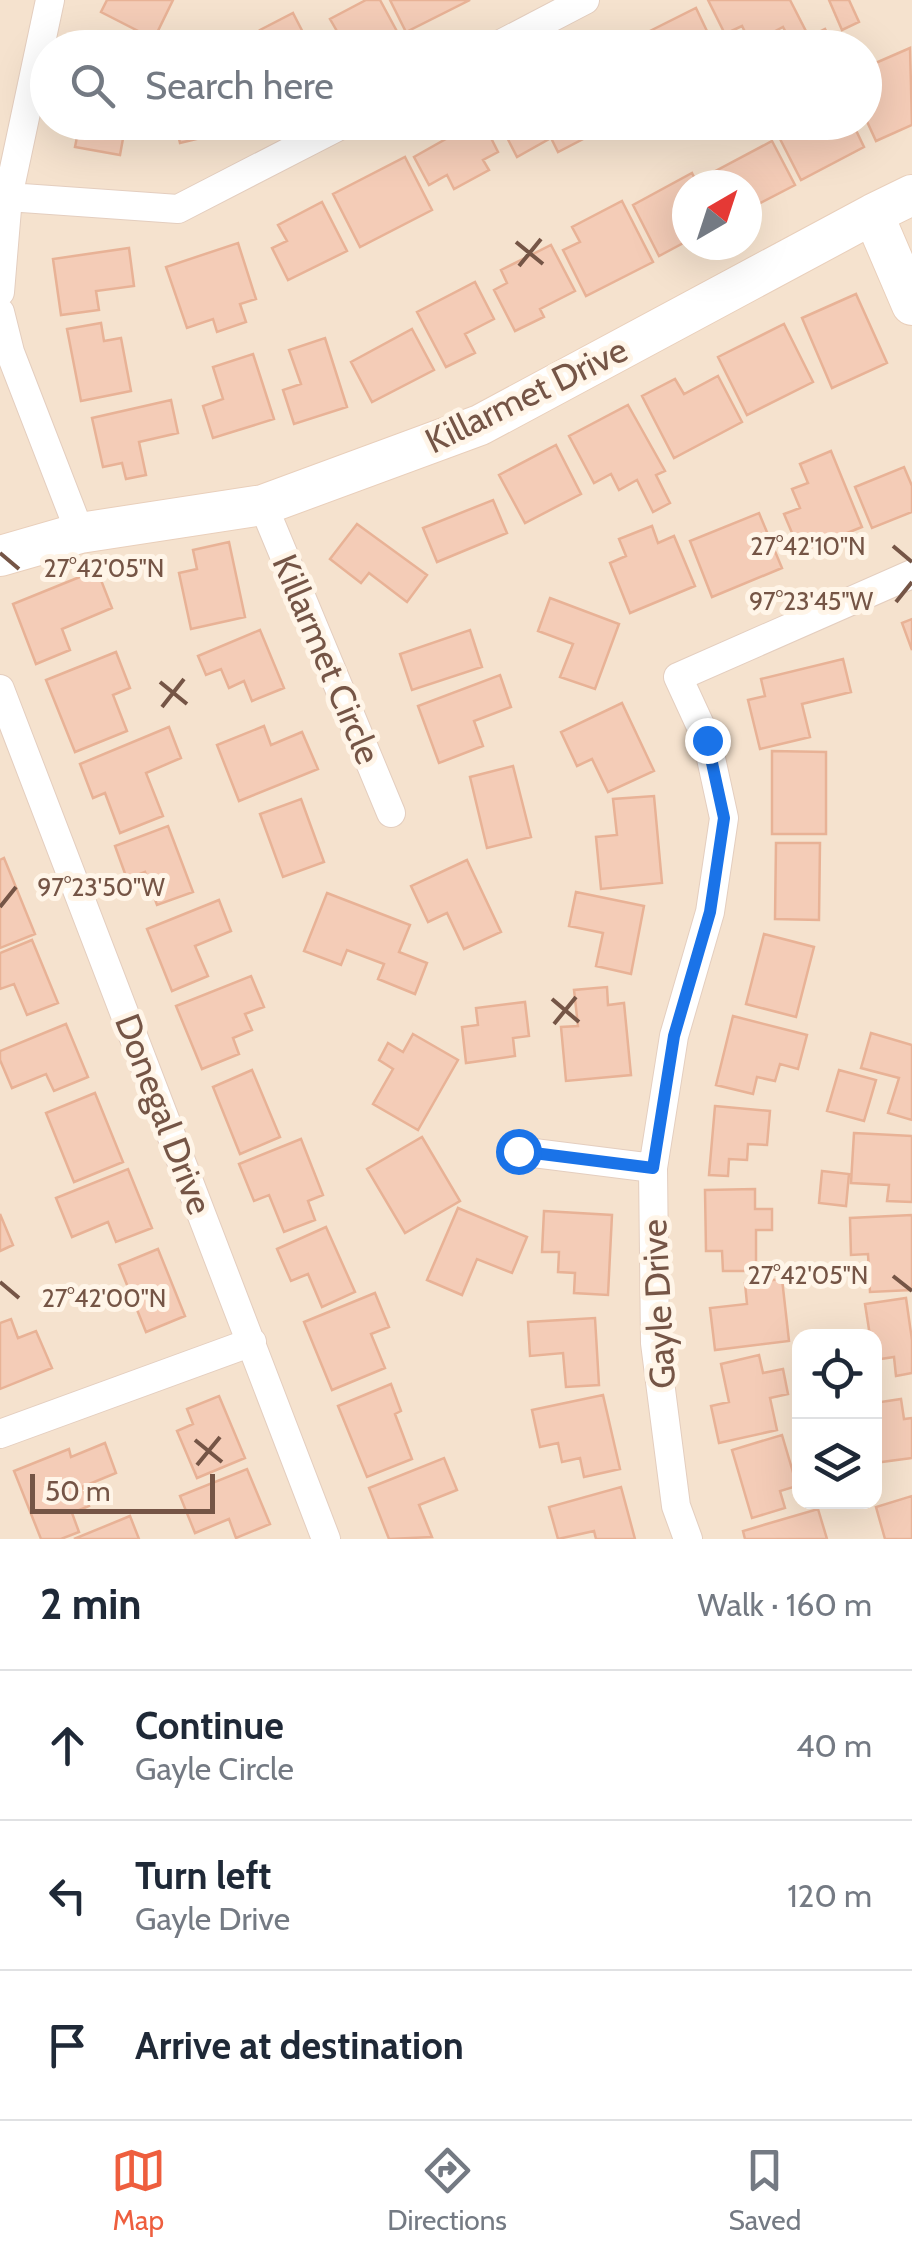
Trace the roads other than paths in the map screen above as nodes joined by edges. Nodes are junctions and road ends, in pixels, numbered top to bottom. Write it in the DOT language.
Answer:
graph roads {
  1 [pos="50,0"];
  2 [pos="585,0"];
  3 [pos="44,30"];
  4 [pos="527,30"];
  5 [pos="30,94"];
  6 [pos="312,140"];
  7 [pos="912,195"];
  8 [pos="8,197"];
  9 [pos="873,214"];
  10 [pos="0,292"];
  11 [pos="912,304"];
  12 [pos="0,312"];
  13 [pos="263,505"];
  14 [pos="80,533"];
  15 [pos="0,556"];
  16 [pos="912,574"];
  17 [pos="0,689"];
  18 [pos="392,812"];
  19 [pos="518,1151"];
  20 [pos="653,1168"];
  21 [pos="252,1342"];
  22 [pos="0,1434"];
  23 [pos="326,1539"];
  24 [pos="688,1539"];
  1 -- 3 [label="street"];
  2 -- 4 [label="street"];
  5 -- 8 [label="street"];
  6 -- 8 [label="street"];
  7 -- 9 [label="street, Killarmet Drive"];
  8 -- 10 [label="street"];
  9 -- 11 [label="street"];
  9 -- 13 [label="street, Killarmet Drive"];
  12 -- 14 [label="street"];
  13 -- 14 [label="street, Killarmet Drive"];
  13 -- 18 [label="street, Killarmet Circle"];
  14 -- 15 [label="street, Killarmet Drive"];
  16 -- 20 [label="street, Gayle Drive"];
  17 -- 21 [label="street, Donegal Drive"];
  19 -- 20 [label="street"];
  20 -- 24 [label="street, Gayle Drive"];
  21 -- 22 [label="street"];
  21 -- 23 [label="street, Donegal Drive"];
}
